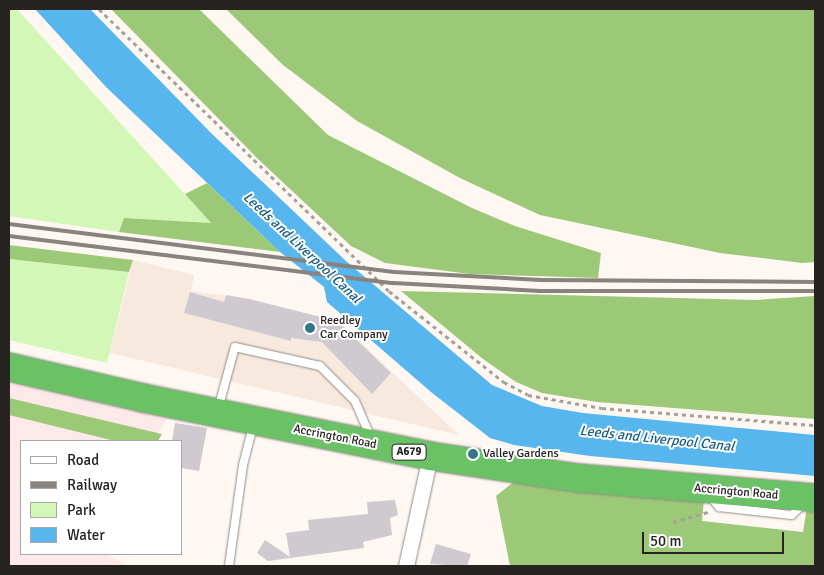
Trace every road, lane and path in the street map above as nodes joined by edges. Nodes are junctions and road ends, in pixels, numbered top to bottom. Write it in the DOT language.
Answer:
graph roads {
  1 [pos="99,9"];
  2 [pos="9,367"];
  3 [pos="216,413"];
  4 [pos="254,421"];
  5 [pos="815,426"];
  6 [pos="374,445"];
  7 [pos="430,456"];
  8 [pos="812,498"];
  9 [pos="712,499"];
  10 [pos="673,522"];
  11 [pos="229,566"];
  12 [pos="406,566"];
  1 -- 5 [label="path"];
  2 -- 3 [label="highway, Accrington Road / A679"];
  3 -- 4 [label="highway, Accrington Road / A679"];
  3 -- 6 [label="lane"];
  4 -- 6 [label="highway, Accrington Road / A679"];
  4 -- 11 [label="lane"];
  6 -- 7 [label="highway, Accrington Road / A679"];
  7 -- 9 [label="highway, Accrington Road / A679"];
  7 -- 12 [label="street"];
  8 -- 9 [label="highway, Accrington Road / A679"];
  9 -- 10 [label="path"];
}
